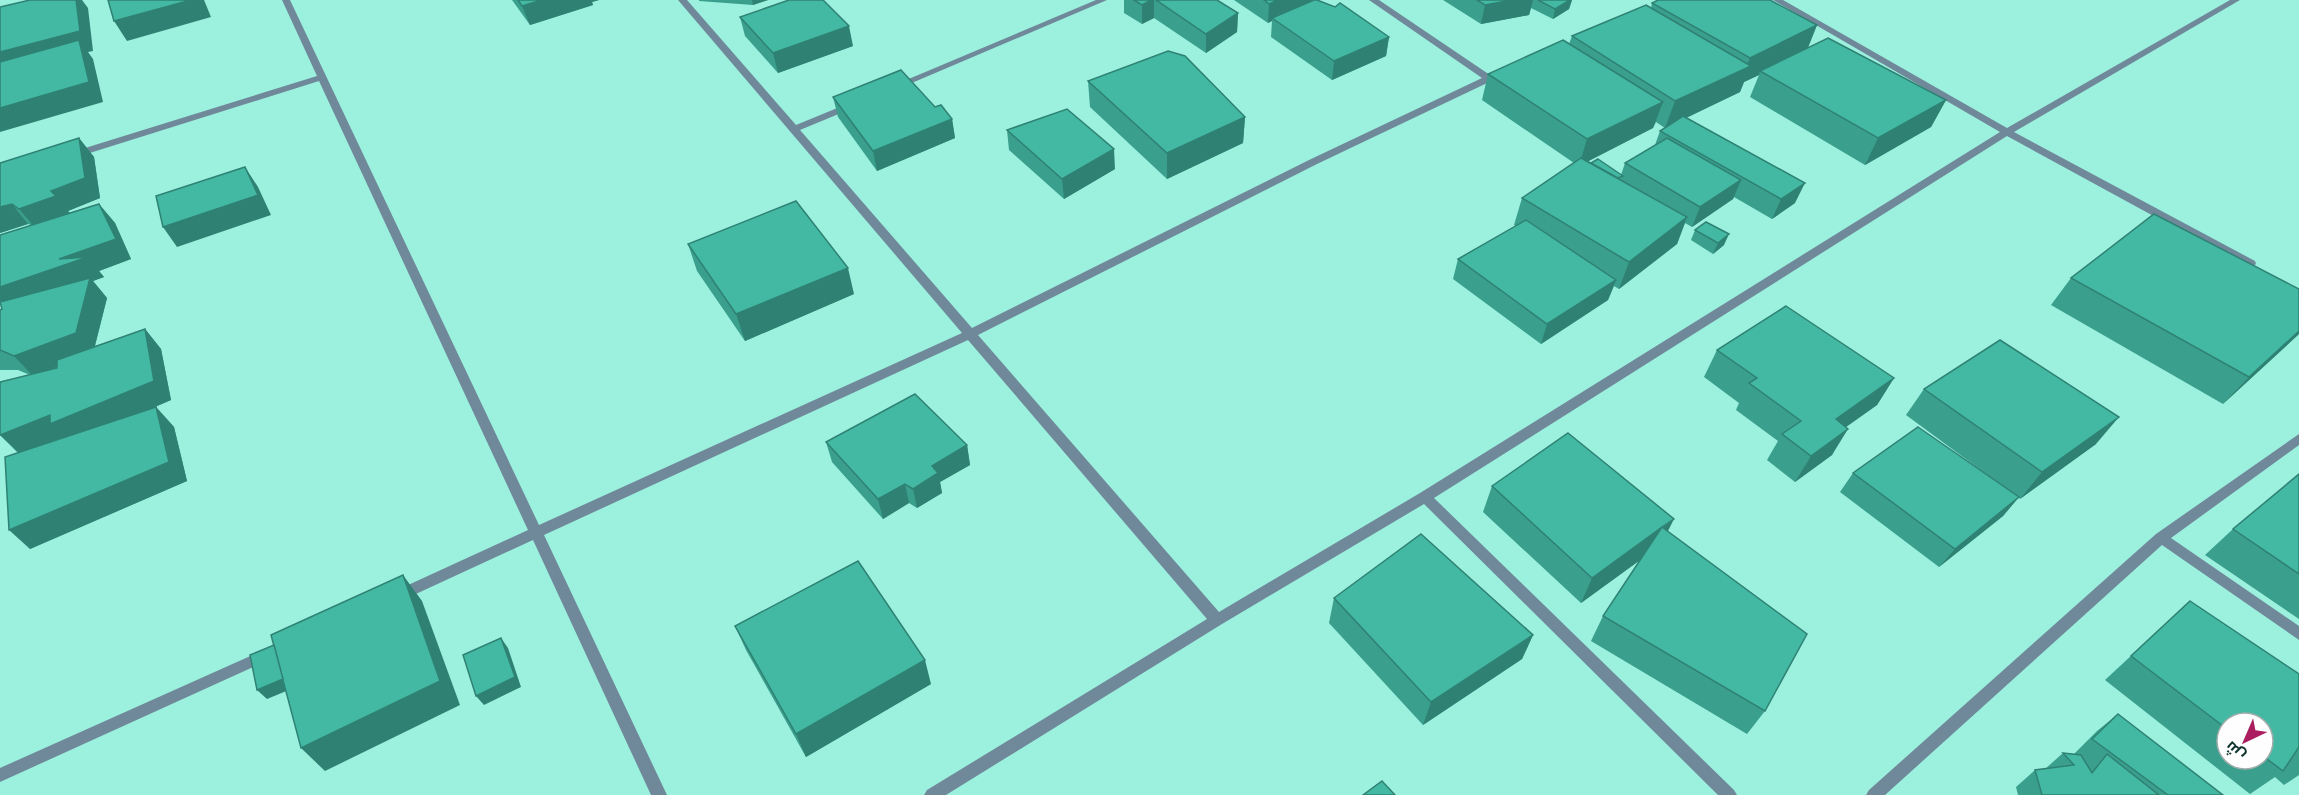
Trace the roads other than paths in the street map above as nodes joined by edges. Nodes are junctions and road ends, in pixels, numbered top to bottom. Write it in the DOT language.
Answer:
graph roads {
  1 [pos="286,0"];
  2 [pos="682,0"];
  3 [pos="1103,0"];
  4 [pos="1373,0"];
  5 [pos="1777,0"];
  6 [pos="2236,0"];
  7 [pos="1509,69"];
  8 [pos="322,77"];
  9 [pos="1488,78"];
  10 [pos="883,92"];
  11 [pos="861,102"];
  12 [pos="795,129"];
  13 [pos="2007,132"];
  14 [pos="67,157"];
  15 [pos="2257,268"];
  16 [pos="970,334"];
  17 [pos="2299,439"];
  18 [pos="1425,497"];
  19 [pos="537,534"];
  20 [pos="2161,538"];
  21 [pos="387,601"];
  22 [pos="1217,620"];
  23 [pos="2299,634"];
  24 [pos="279,650"];
  25 [pos="0,775"];
  26 [pos="659,795"];
  27 [pos="932,795"];
  28 [pos="1729,795"];
  29 [pos="1874,795"];
  1 -- 8 [label="street"];
  2 -- 12 [label="street"];
  3 -- 10 [label="street"];
  4 -- 9 [label="street"];
  5 -- 13 [label="street"];
  6 -- 13 [label="street"];
  7 -- 9 [label="street"];
  8 -- 14 [label="street"];
  8 -- 19 [label="street"];
  9 -- 16 [label="street"];
  11 -- 12 [label="street"];
  12 -- 16 [label="street"];
  13 -- 15 [label="street"];
  13 -- 18 [label="street"];
  16 -- 19 [label="street"];
  16 -- 22 [label="street"];
  17 -- 20 [label="street"];
  18 -- 22 [label="street"];
  18 -- 28 [label="street"];
  19 -- 21 [label="street"];
  19 -- 26 [label="street"];
  20 -- 23 [label="street"];
  20 -- 29 [label="street"];
  22 -- 27 [label="street"];
  24 -- 25 [label="street"];
}
